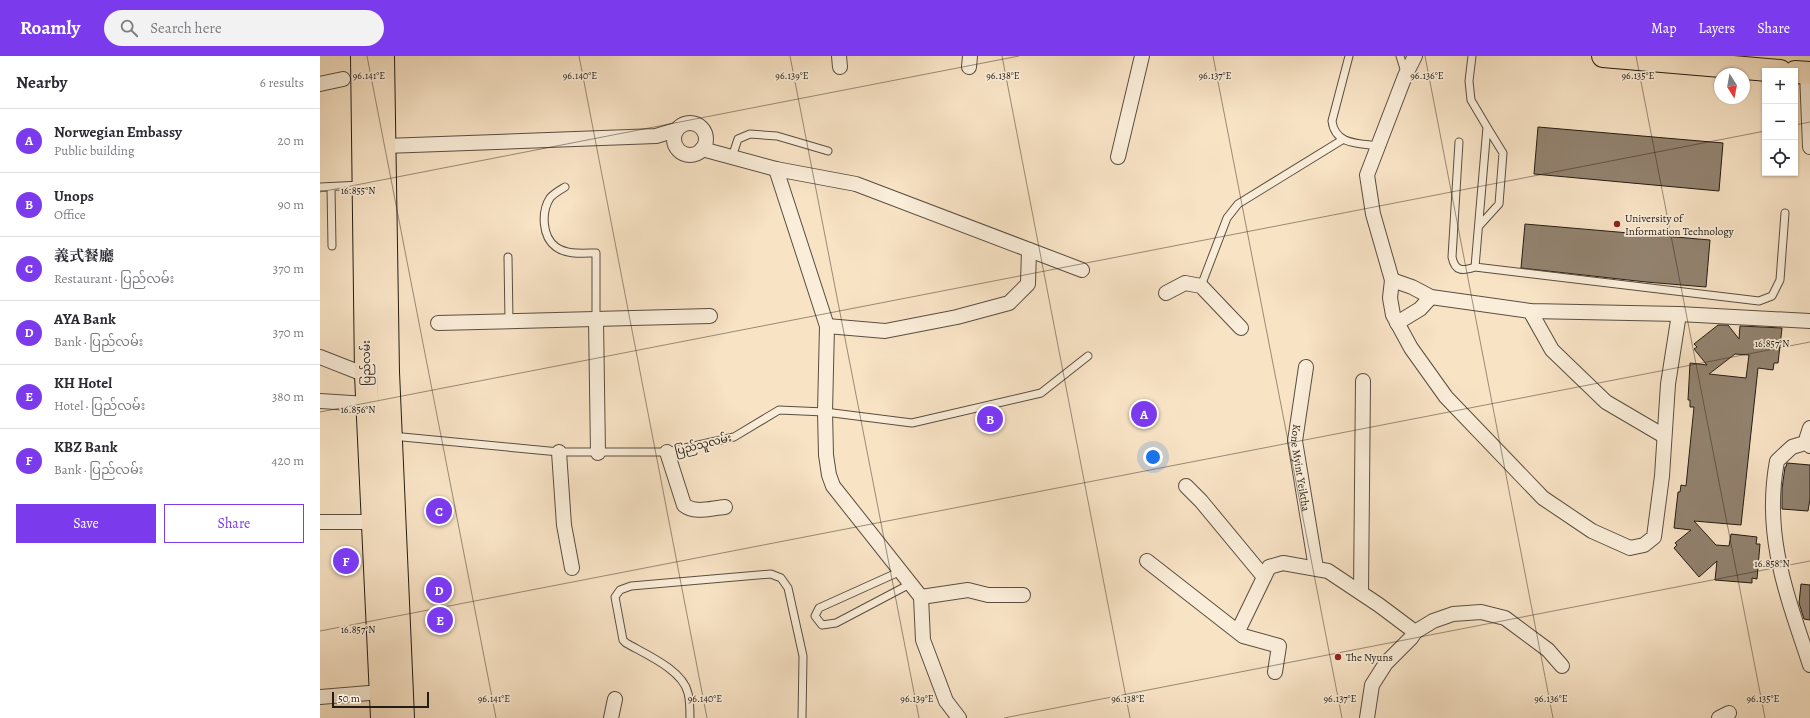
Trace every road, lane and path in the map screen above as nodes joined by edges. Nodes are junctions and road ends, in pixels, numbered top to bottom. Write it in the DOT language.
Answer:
graph roads {
  1 [pos="362,56"];
  2 [pos="383,56"];
  3 [pos="1142,56"];
  4 [pos="1349,56"];
  5 [pos="1400,56"];
  6 [pos="1415,56"];
  7 [pos="1472,56"];
  8 [pos="1604,56"];
  9 [pos="1762,69"];
  10 [pos="1804,73"];
  11 [pos="1405,76"];
  12 [pos="343,79"];
  13 [pos="320,84"];
  14 [pos="1487,127"];
  15 [pos="676,130"];
  16 [pos="1342,140"];
  17 [pos="1458,142"];
  18 [pos="385,146"];
  19 [pos="1378,146"];
  20 [pos="1810,147"];
  21 [pos="702,149"];
  22 [pos="828,151"];
  23 [pos="732,157"];
  24 [pos="1118,157"];
  25 [pos="776,169"];
  26 [pos="364,185"];
  27 [pos="565,186"];
  28 [pos="320,187"];
  29 [pos="331,187"];
  30 [pos="1785,213"];
  31 [pos="1479,226"];
  32 [pos="332,246"];
  33 [pos="1029,250"];
  34 [pos="508,257"];
  35 [pos="1475,267"];
  36 [pos="1082,270"];
  37 [pos="1392,280"];
  38 [pos="1201,286"];
  39 [pos="1166,293"];
  40 [pos="1431,297"];
  41 [pos="1530,311"];
  42 [pos="1679,314"];
  43 [pos="710,316"];
  44 [pos="596,320"];
  45 [pos="1810,321"];
  46 [pos="509,322"];
  47 [pos="1397,323"];
  48 [pos="438,324"];
  49 [pos="827,326"];
  50 [pos="1240,328"];
  51 [pos="320,356"];
  52 [pos="1088,356"];
  53 [pos="1306,367"];
  54 [pos="388,372"];
  55 [pos="366,375"];
  56 [pos="1363,381"];
  57 [pos="320,401"];
  58 [pos="367,404"];
  59 [pos="825,412"];
  60 [pos="1810,428"];
  61 [pos="390,435"];
  62 [pos="1664,436"];
  63 [pos="1809,444"];
  64 [pos="559,452"];
  65 [pos="667,452"];
  66 [pos="598,453"];
  67 [pos="1186,486"];
  68 [pos="725,507"];
  69 [pos="320,522"];
  70 [pos="372,522"];
  71 [pos="1147,561"];
  72 [pos="572,568"];
  73 [pos="1316,568"];
  74 [pos="901,571"];
  75 [pos="1267,572"];
  76 [pos="910,584"];
  77 [pos="1361,592"];
  78 [pos="1023,595"];
  79 [pos="921,597"];
  80 [pos="1238,631"];
  81 [pos="1415,632"];
  82 [pos="1810,665"];
  83 [pos="1562,666"];
  84 [pos="1275,672"];
  85 [pos="381,692"];
  86 [pos="320,697"];
  87 [pos="615,699"];
  88 [pos="382,718"];
  89 [pos="403,718"];
  90 [pos="611,718"];
  91 [pos="690,718"];
  92 [pos="802,718"];
  93 [pos="959,718"];
  94 [pos="1367,718"];
  1 -- 26 [label="main road, ပြည်လမ်း"];
  2 -- 18 [label="main road, ပြည်လမ်း"];
  3 -- 24 [label="street"];
  4 -- 16 [label="lane"];
  5 -- 11 [label="lane"];
  6 -- 11 [label="street"];
  7 -- 14 [label="lane"];
  8 -- 9 [label="main road"];
  10 -- 20 [label="street"];
  11 -- 19 [label="street"];
  12 -- 13 [label="street"];
  14 -- 31 [label="lane"];
  14 -- 31 [label="lane"];
  15 -- 18 [label="street"];
  15 -- 21 [label="street"];
  15 -- 21 [label="street"];
  16 -- 19 [label="lane"];
  16 -- 38 [label="lane"];
  17 -- 35 [label="lane"];
  18 -- 54 [label="main road, ပြည်လမ်း"];
  19 -- 37 [label="street"];
  21 -- 23 [label="street"];
  22 -- 23 [label="lane"];
  23 -- 25 [label="street"];
  25 -- 33 [label="street"];
  25 -- 49 [label="street"];
  26 -- 29 [label="lane"];
  26 -- 55 [label="main road, ပြည်လမ်း"];
  27 -- 44 [label="lane"];
  28 -- 29 [label="lane"];
  29 -- 32 [label="lane"];
  30 -- 35 [label="lane"];
  31 -- 35 [label="lane"];
  33 -- 36 [label="street"];
  33 -- 49 [label="street"];
  34 -- 46 [label="lane"];
  37 -- 40 [label="street"];
  37 -- 47 [label="street"];
  38 -- 39 [label="street"];
  38 -- 50 [label="street"];
  40 -- 41 [label="street"];
  40 -- 47 [label="street"];
  41 -- 42 [label="street"];
  41 -- 62 [label="street"];
  42 -- 45 [label="street"];
  42 -- 62 [label="street"];
  43 -- 44 [label="street"];
  44 -- 46 [label="street"];
  44 -- 66 [label="street"];
  46 -- 48 [label="street"];
  47 -- 62 [label="street"];
  49 -- 59 [label="street"];
  51 -- 55 [label="street"];
  52 -- 59 [label="lane, ပြည်သူလမ်း"];
  53 -- 73 [label="street, Kone Myint Yeiktha"];
  54 -- 55 [label="street"];
  54 -- 61 [label="main road, ပြည်လမ်း"];
  55 -- 58 [label="main road, ပြည်လမ်း"];
  56 -- 77 [label="street"];
  57 -- 58 [label="street"];
  58 -- 70 [label="main road, ပြည်လမ်း"];
  59 -- 65 [label="lane, ပြည်သူလမ်း"];
  59 -- 74 [label="street"];
  60 -- 63 [label="street"];
  61 -- 64 [label="lane, ပြည်သူလမ်း"];
  61 -- 89 [label="main road, ပြည်လမ်း"];
  63 -- 82 [label="street"];
  64 -- 66 [label="lane, ပြည်သူလမ်း"];
  64 -- 72 [label="street"];
  65 -- 66 [label="lane, ပြည်သူလမ်း"];
  65 -- 68 [label="street"];
  67 -- 75 [label="street"];
  69 -- 70 [label="street"];
  70 -- 85 [label="main road, ပြည်လမ်း"];
  71 -- 80 [label="street"];
  73 -- 75 [label="street"];
  73 -- 77 [label="street"];
  74 -- 76 [label="street"];
  74 -- 76 [label="lane"];
  75 -- 80 [label="street"];
  76 -- 79 [label="street"];
  77 -- 81 [label="street"];
  78 -- 79 [label="street"];
  79 -- 93 [label="street"];
  80 -- 84 [label="street"];
  81 -- 83 [label="street"];
  81 -- 94 [label="street"];
  85 -- 86 [label="street"];
  85 -- 88 [label="main road, ပြည်လမ်း"];
  87 -- 90 [label="street"];
  91 -- 92 [label="lane"];
}
